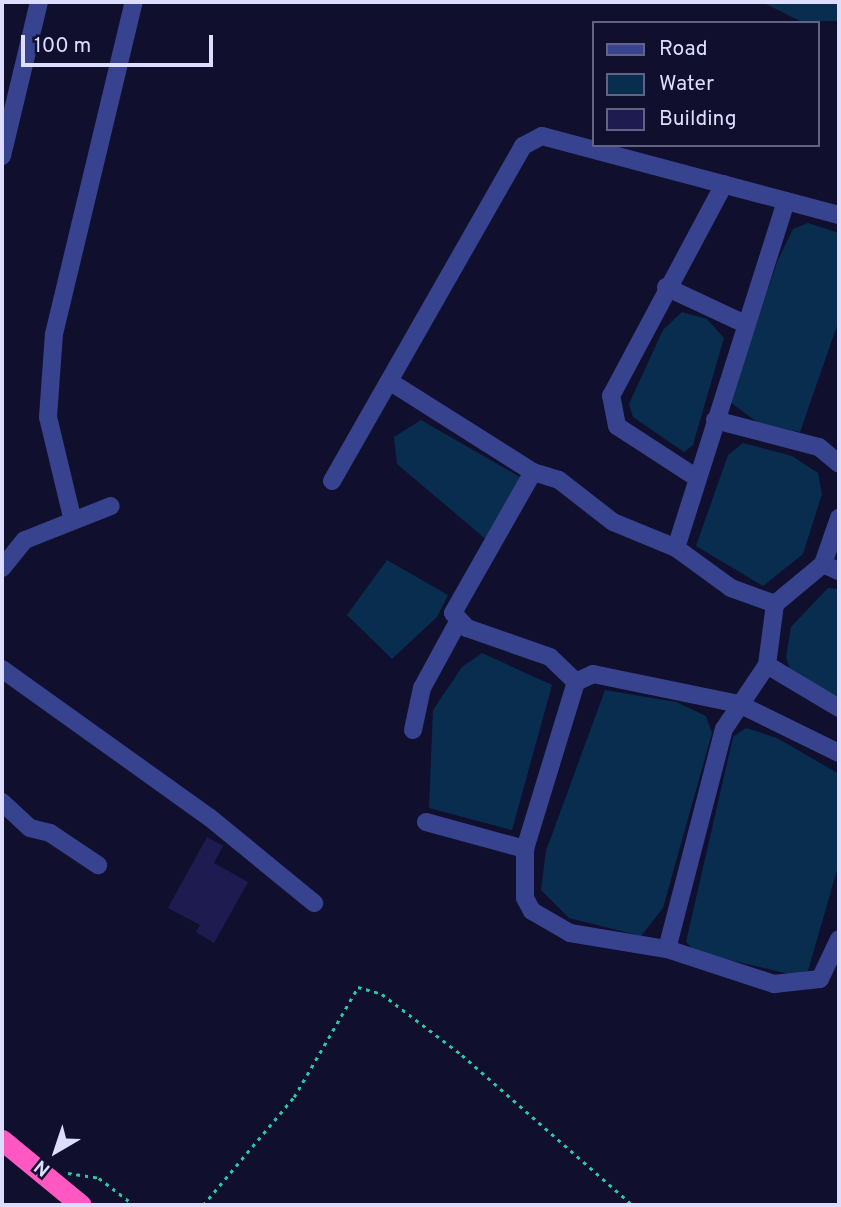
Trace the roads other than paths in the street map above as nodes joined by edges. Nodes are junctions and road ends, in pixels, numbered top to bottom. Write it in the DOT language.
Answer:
graph roads {
  1 [pos="38,2"];
  2 [pos="134,2"];
  3 [pos="8,89"];
  4 [pos="2,156"];
  5 [pos="724,184"];
  6 [pos="786,201"];
  7 [pos="839,215"];
  8 [pos="666,287"];
  9 [pos="745,324"];
  10 [pos="389,381"];
  11 [pos="715,420"];
  12 [pos="839,464"];
  13 [pos="533,472"];
  14 [pos="697,478"];
  15 [pos="332,481"];
  16 [pos="111,506"];
  17 [pos="72,517"];
  18 [pos="839,518"];
  19 [pos="676,548"];
  20 [pos="2,568"];
  21 [pos="831,568"];
  22 [pos="775,604"];
  23 [pos="458,622"];
  24 [pos="767,665"];
  25 [pos="2,669"];
  26 [pos="576,682"];
  27 [pos="739,704"];
  28 [pos="839,708"];
  29 [pos="413,730"];
  30 [pos="839,753"];
  31 [pos="2,803"];
  32 [pos="426,822"];
  33 [pos="524,849"];
  34 [pos="98,865"];
  35 [pos="314,903"];
  36 [pos="839,939"];
  37 [pos="667,949"];
  38 [pos="3,1142"];
  39 [pos="81,1205"];
  1 -- 3 [label="street"];
  2 -- 17 [label="street"];
  3 -- 4 [label="street"];
  5 -- 6 [label="street"];
  5 -- 8 [label="street"];
  5 -- 10 [label="street"];
  6 -- 7 [label="street"];
  6 -- 9 [label="street"];
  8 -- 9 [label="street"];
  8 -- 14 [label="street"];
  9 -- 11 [label="street"];
  10 -- 13 [label="street"];
  10 -- 15 [label="street"];
  11 -- 12 [label="street"];
  11 -- 14 [label="street"];
  13 -- 19 [label="street"];
  13 -- 23 [label="street"];
  14 -- 19 [label="street"];
  16 -- 17 [label="street"];
  17 -- 20 [label="street"];
  18 -- 21 [label="street"];
  19 -- 22 [label="street"];
  21 -- 22 [label="street"];
  22 -- 24 [label="street"];
  23 -- 26 [label="street"];
  23 -- 29 [label="street"];
  24 -- 27 [label="street"];
  24 -- 28 [label="street"];
  25 -- 35 [label="street"];
  26 -- 27 [label="street"];
  26 -- 33 [label="street"];
  27 -- 30 [label="street"];
  27 -- 37 [label="street"];
  31 -- 34 [label="street"];
  32 -- 33 [label="street"];
  33 -- 37 [label="street"];
  36 -- 37 [label="street"];
  38 -- 39 [label="highway"];
}
